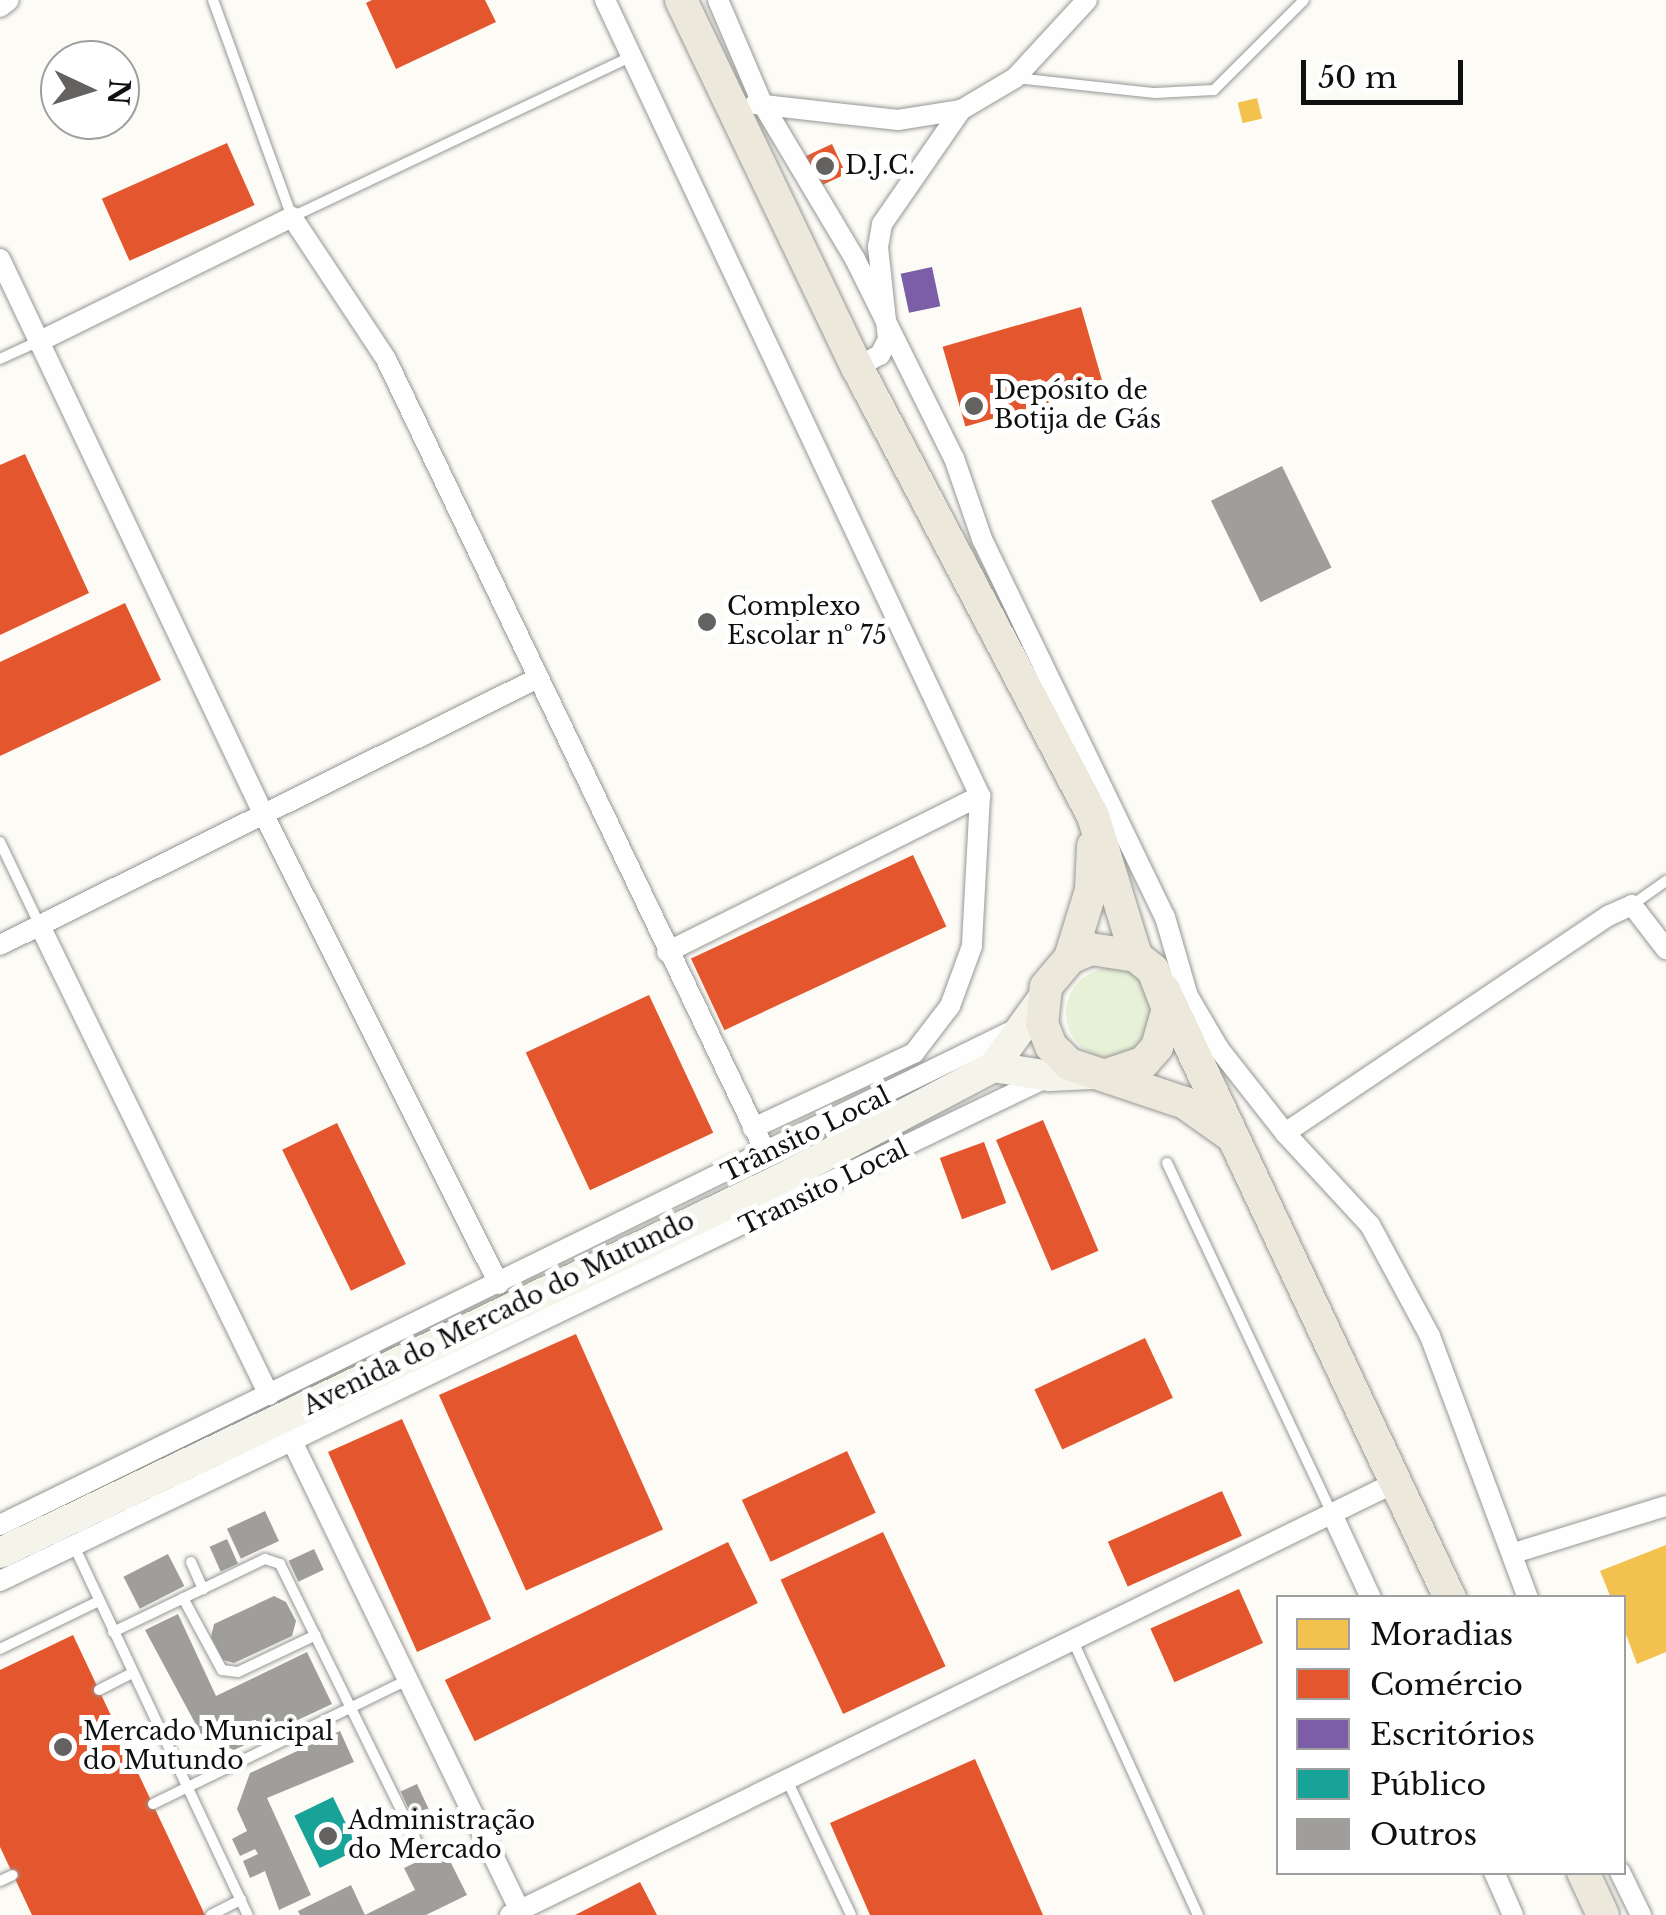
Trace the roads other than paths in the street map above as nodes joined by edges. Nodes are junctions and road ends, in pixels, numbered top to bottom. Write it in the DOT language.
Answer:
graph roads {
  1 [pos="9,0"];
  2 [pos="213,0"];
  3 [pos="605,0"];
  4 [pos="681,0"];
  5 [pos="718,0"];
  6 [pos="1087,0"];
  7 [pos="1304,0"];
  8 [pos="0,7"];
  9 [pos="631,57"];
  10 [pos="1014,78"];
  11 [pos="747,105"];
  12 [pos="961,110"];
  13 [pos="292,217"];
  14 [pos="0,259"];
  15 [pos="888,329"];
  16 [pos="38,342"];
  17 [pos="0,358"];
  18 [pos="857,367"];
  19 [pos="536,678"];
  20 [pos="980,796"];
  21 [pos="262,810"];
  22 [pos="1092,816"];
  23 [pos="0,842"];
  24 [pos="1666,881"];
  25 [pos="1632,904"];
  26 [pos="40,926"];
  27 [pos="0,945"];
  28 [pos="1666,949"];
  29 [pos="667,952"];
  30 [pos="1136,956"];
  31 [pos="1070,958"];
  32 [pos="1164,990"];
  33 [pos="1042,998"];
  34 [pos="1016,1030"];
  35 [pos="993,1067"];
  36 [pos="1100,1074"];
  37 [pos="1050,1076"];
  38 [pos="754,1128"];
  39 [pos="1285,1133"];
  40 [pos="1234,1138"];
  41 [pos="766,1155"];
  42 [pos="1168,1163"];
  43 [pos="499,1284"];
  44 [pos="269,1395"];
  45 [pos="292,1441"];
  46 [pos="1394,1483"];
  47 [pos="1666,1506"];
  48 [pos="1332,1514"];
  49 [pos="0,1524"];
  50 [pos="74,1546"];
  51 [pos="1514,1552"];
  52 [pos="0,1553"];
  53 [pos="191,1562"];
  54 [pos="0,1581"];
  55 [pos="203,1589"];
  56 [pos="1370,1595"];
  57 [pos="1449,1595"];
  58 [pos="1527,1595"];
  59 [pos="184,1598"];
  60 [pos="99,1601"];
  61 [pos="113,1632"];
  62 [pos="316,1635"];
  63 [pos="1073,1641"];
  64 [pos="0,1649"];
  65 [pos="133,1673"];
  66 [pos="408,1679"];
  67 [pos="99,1690"];
  68 [pos="351,1707"];
  69 [pos="787,1780"];
  70 [pos="187,1786"];
  71 [pos="152,1804"];
  72 [pos="422,1853"];
  73 [pos="13,1874"];
  74 [pos="1495,1875"];
  75 [pos="1584,1875"];
  76 [pos="1622,1875"];
  77 [pos="0,1881"];
  78 [pos="242,1900"];
  79 [pos="517,1913"];
  80 [pos="210,1915"];
  81 [pos="248,1915"];
  82 [pos="851,1915"];
  83 [pos="1198,1915"];
  84 [pos="1513,1915"];
  85 [pos="1603,1915"];
  86 [pos="1642,1915"];
  1 -- 8 [label="street"];
  2 -- 13 [label="lane"];
  3 -- 9 [label="street"];
  4 -- 11 [label="main road"];
  5 -- 11 [label="street"];
  6 -- 10 [label="street"];
  7 -- 10 [label="lane"];
  9 -- 13 [label="lane"];
  9 -- 20 [label="street"];
  10 -- 12 [label="street"];
  11 -- 12 [label="street"];
  11 -- 15 [label="street"];
  11 -- 18 [label="main road"];
  12 -- 15 [label="street"];
  13 -- 16 [label="street"];
  13 -- 19 [label="street"];
  14 -- 16 [label="street"];
  15 -- 18 [label="street"];
  15 -- 39 [label="street"];
  16 -- 17 [label="lane"];
  16 -- 21 [label="street"];
  18 -- 22 [label="main road"];
  19 -- 21 [label="street"];
  19 -- 29 [label="street"];
  20 -- 29 [label="street"];
  20 -- 38 [label="street"];
  21 -- 26 [label="street"];
  21 -- 43 [label="street"];
  22 -- 30 [label="main road"];
  22 -- 31 [label="main road"];
  23 -- 26 [label="lane"];
  24 -- 25 [label="lane"];
  25 -- 28 [label="street"];
  25 -- 39 [label="street"];
  26 -- 27 [label="street"];
  26 -- 44 [label="street"];
  29 -- 38 [label="street"];
  30 -- 31 [label="main road"];
  30 -- 32 [label="main road"];
  31 -- 33 [label="main road"];
  32 -- 36 [label="main road"];
  32 -- 40 [label="main road"];
  33 -- 34 [label="main road"];
  33 -- 36 [label="main road"];
  34 -- 35 [label="main road"];
  34 -- 41 [label="street, Trânsito Local"];
  35 -- 37 [label="main road"];
  35 -- 52 [label="main road, Avenida do Mercado do Mutundo"];
  36 -- 37 [label="main road"];
  36 -- 40 [label="main road"];
  37 -- 45 [label="street, Transito Local"];
  38 -- 41 [label="street"];
  39 -- 51 [label="street"];
  40 -- 46 [label="main road"];
  41 -- 43 [label="street, Trânsito Local"];
  42 -- 48 [label="lane"];
  43 -- 44 [label="street, Trânsito Local"];
  44 -- 49 [label="street, Trânsito Local"];
  45 -- 50 [label="street, Transito Local"];
  45 -- 66 [label="street"];
  46 -- 48 [label="street"];
  46 -- 57 [label="main road"];
  47 -- 51 [label="street"];
  48 -- 56 [label="street"];
  48 -- 63 [label="street"];
  50 -- 54 [label="street, Transito Local"];
  50 -- 60 [label="lane"];
  51 -- 58 [label="street"];
  53 -- 55 [label="lane"];
  55 -- 59 [label="lane"];
  55 -- 62 [label="lane"];
  59 -- 61 [label="lane"];
  59 -- 62 [label="lane"];
  60 -- 61 [label="lane"];
  60 -- 64 [label="lane"];
  61 -- 65 [label="lane"];
  62 -- 68 [label="lane"];
  63 -- 69 [label="street"];
  63 -- 83 [label="lane"];
  65 -- 67 [label="lane"];
  65 -- 70 [label="lane"];
  66 -- 68 [label="lane"];
  66 -- 79 [label="street"];
  68 -- 70 [label="lane"];
  68 -- 72 [label="lane"];
  69 -- 79 [label="street"];
  69 -- 82 [label="lane"];
  70 -- 71 [label="lane"];
  70 -- 78 [label="lane"];
  73 -- 77 [label="lane"];
  74 -- 84 [label="street"];
  75 -- 85 [label="main road"];
  76 -- 86 [label="street"];
  78 -- 80 [label="lane"];
  78 -- 81 [label="lane"];
}
